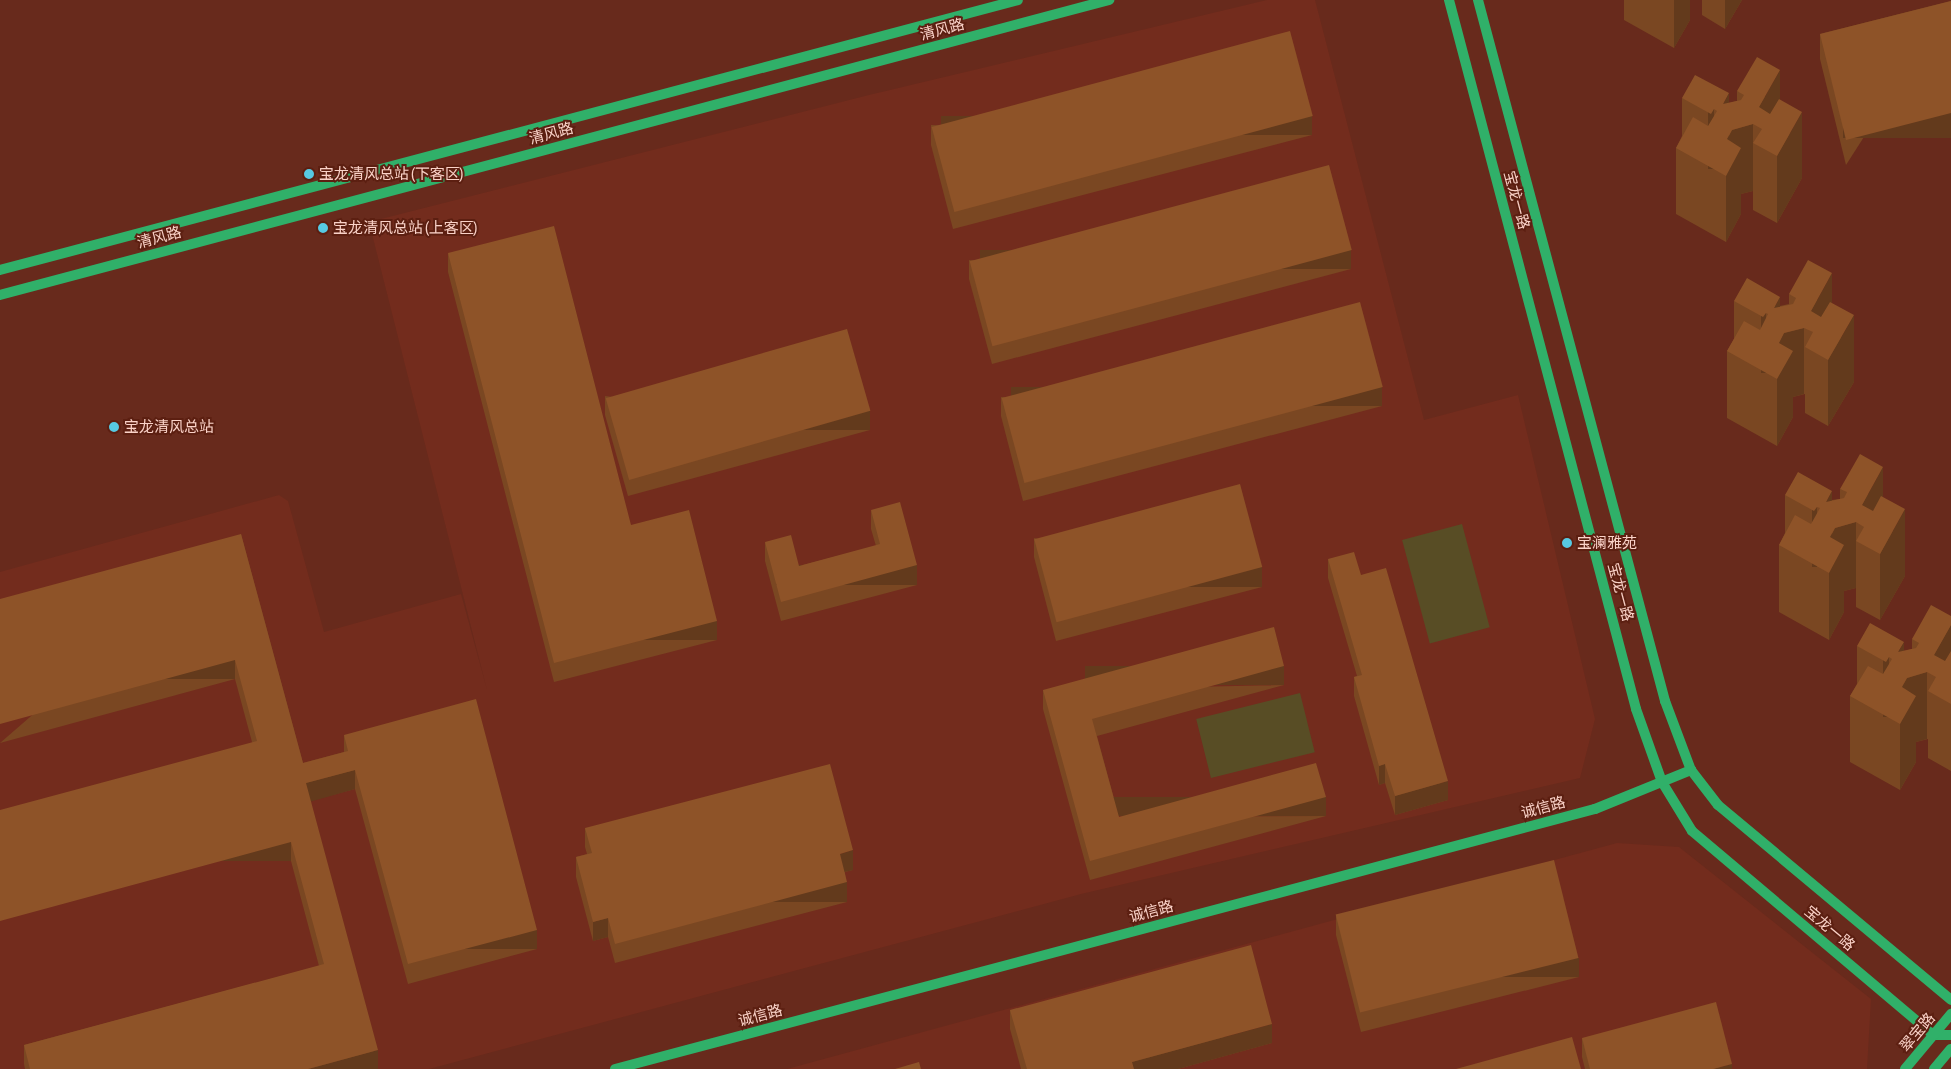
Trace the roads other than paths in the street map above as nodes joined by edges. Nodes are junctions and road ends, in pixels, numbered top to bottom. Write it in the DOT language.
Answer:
graph roads {
  1 [pos="1018,0"];
  2 [pos="1109,0"];
  3 [pos="1449,0"];
  4 [pos="1478,0"];
  5 [pos="0,270"];
  6 [pos="0,295"];
  7 [pos="1691,770"];
  8 [pos="1662,782"];
  9 [pos="1951,1000"];
  10 [pos="1951,1014"];
  11 [pos="1933,1035"];
  12 [pos="1951,1035"];
  13 [pos="1951,1049"];
  14 [pos="615,1069"];
  15 [pos="1905,1069"];
  16 [pos="1934,1069"];
  1 -- 5 [label="street, 清风路"];
  2 -- 6 [label="street, 清风路"];
  3 -- 8 [label="street, 宝龙一路"];
  4 -- 7 [label="street, 宝龙一路"];
  7 -- 8 [label="street, 诚信路"];
  7 -- 9 [label="street, 宝龙一路"];
  8 -- 11 [label="street, 宝龙一路"];
  8 -- 14 [label="street, 诚信路"];
  10 -- 11 [label="street, 翠宝路"];
  11 -- 12 [label="street"];
  11 -- 15 [label="street, 翠宝路"];
  13 -- 16 [label="street"];
}
